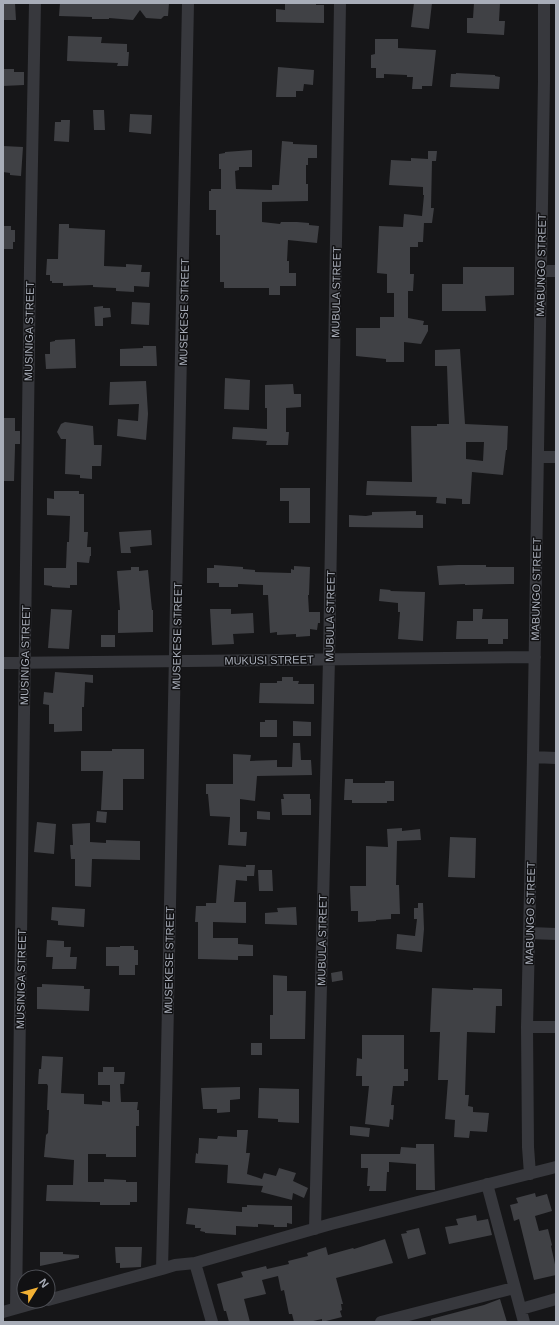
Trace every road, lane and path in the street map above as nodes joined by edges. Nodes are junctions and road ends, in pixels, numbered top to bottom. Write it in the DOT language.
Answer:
graph roads {
  1 [pos="36,3"];
  2 [pos="188,3"];
  3 [pos="340,3"];
  4 [pos="544,3"];
  5 [pos="541,271"];
  6 [pos="556,271"];
  7 [pos="538,457"];
  8 [pos="556,457"];
  9 [pos="535,657"];
  10 [pos="330,659"];
  11 [pos="177,661"];
  12 [pos="3,663"];
  13 [pos="25,663"];
  14 [pos="533,757"];
  15 [pos="556,758"];
  16 [pos="530,933"];
  17 [pos="556,934"];
  18 [pos="527,1027"];
  19 [pos="556,1027"];
  20 [pos="556,1168"];
  21 [pos="530,1174"];
  22 [pos="487,1184"];
  23 [pos="315,1229"];
  24 [pos="195,1263"];
  25 [pos="17,1269"];
  26 [pos="162,1269"];
  27 [pos="514,1288"];
  28 [pos="56,1298"];
  29 [pos="556,1299"];
  30 [pos="16,1308"];
  31 [pos="521,1309"];
  32 [pos="3,1312"];
  33 [pos="212,1322"];
  34 [pos="381,1322"];
  35 [pos="524,1322"];
  1 -- 13 [label="street, MUSINIGA STREET"];
  2 -- 11 [label="street, MUSEKESE STREET"];
  3 -- 10 [label="street, MUBULA STREET"];
  4 -- 5 [label="street, MABUNGO STREET"];
  5 -- 6 [label="street"];
  5 -- 7 [label="street, MABUNGO STREET"];
  7 -- 8 [label="street"];
  7 -- 9 [label="street, MABUNGO STREET"];
  9 -- 10 [label="street, MUKUSI STREET"];
  9 -- 14 [label="street, MABUNGO STREET"];
  10 -- 11 [label="street, MUKUSI STREET"];
  10 -- 23 [label="street, MUBULA STREET"];
  11 -- 13 [label="street, MUKUSI STREET"];
  11 -- 26 [label="street, MUSEKESE STREET"];
  12 -- 13 [label="street, MUKUSI STREET"];
  13 -- 25 [label="street, MUSINIGA STREET"];
  14 -- 15 [label="street"];
  14 -- 16 [label="street, MABUNGO STREET"];
  16 -- 17 [label="street"];
  16 -- 18 [label="street, MABUNGO STREET"];
  18 -- 19 [label="street"];
  18 -- 21 [label="street, MABUNGO STREET"];
  20 -- 21 [label="street"];
  21 -- 22 [label="street"];
  22 -- 23 [label="street"];
  22 -- 27 [label="street"];
  23 -- 24 [label="street"];
  24 -- 26 [label="street"];
  24 -- 33 [label="street"];
  26 -- 28 [label="street"];
  27 -- 31 [label="street"];
  27 -- 34 [label="street"];
  29 -- 31 [label="street"];
  30 -- 32 [label="street"];
  31 -- 35 [label="street"];
}
